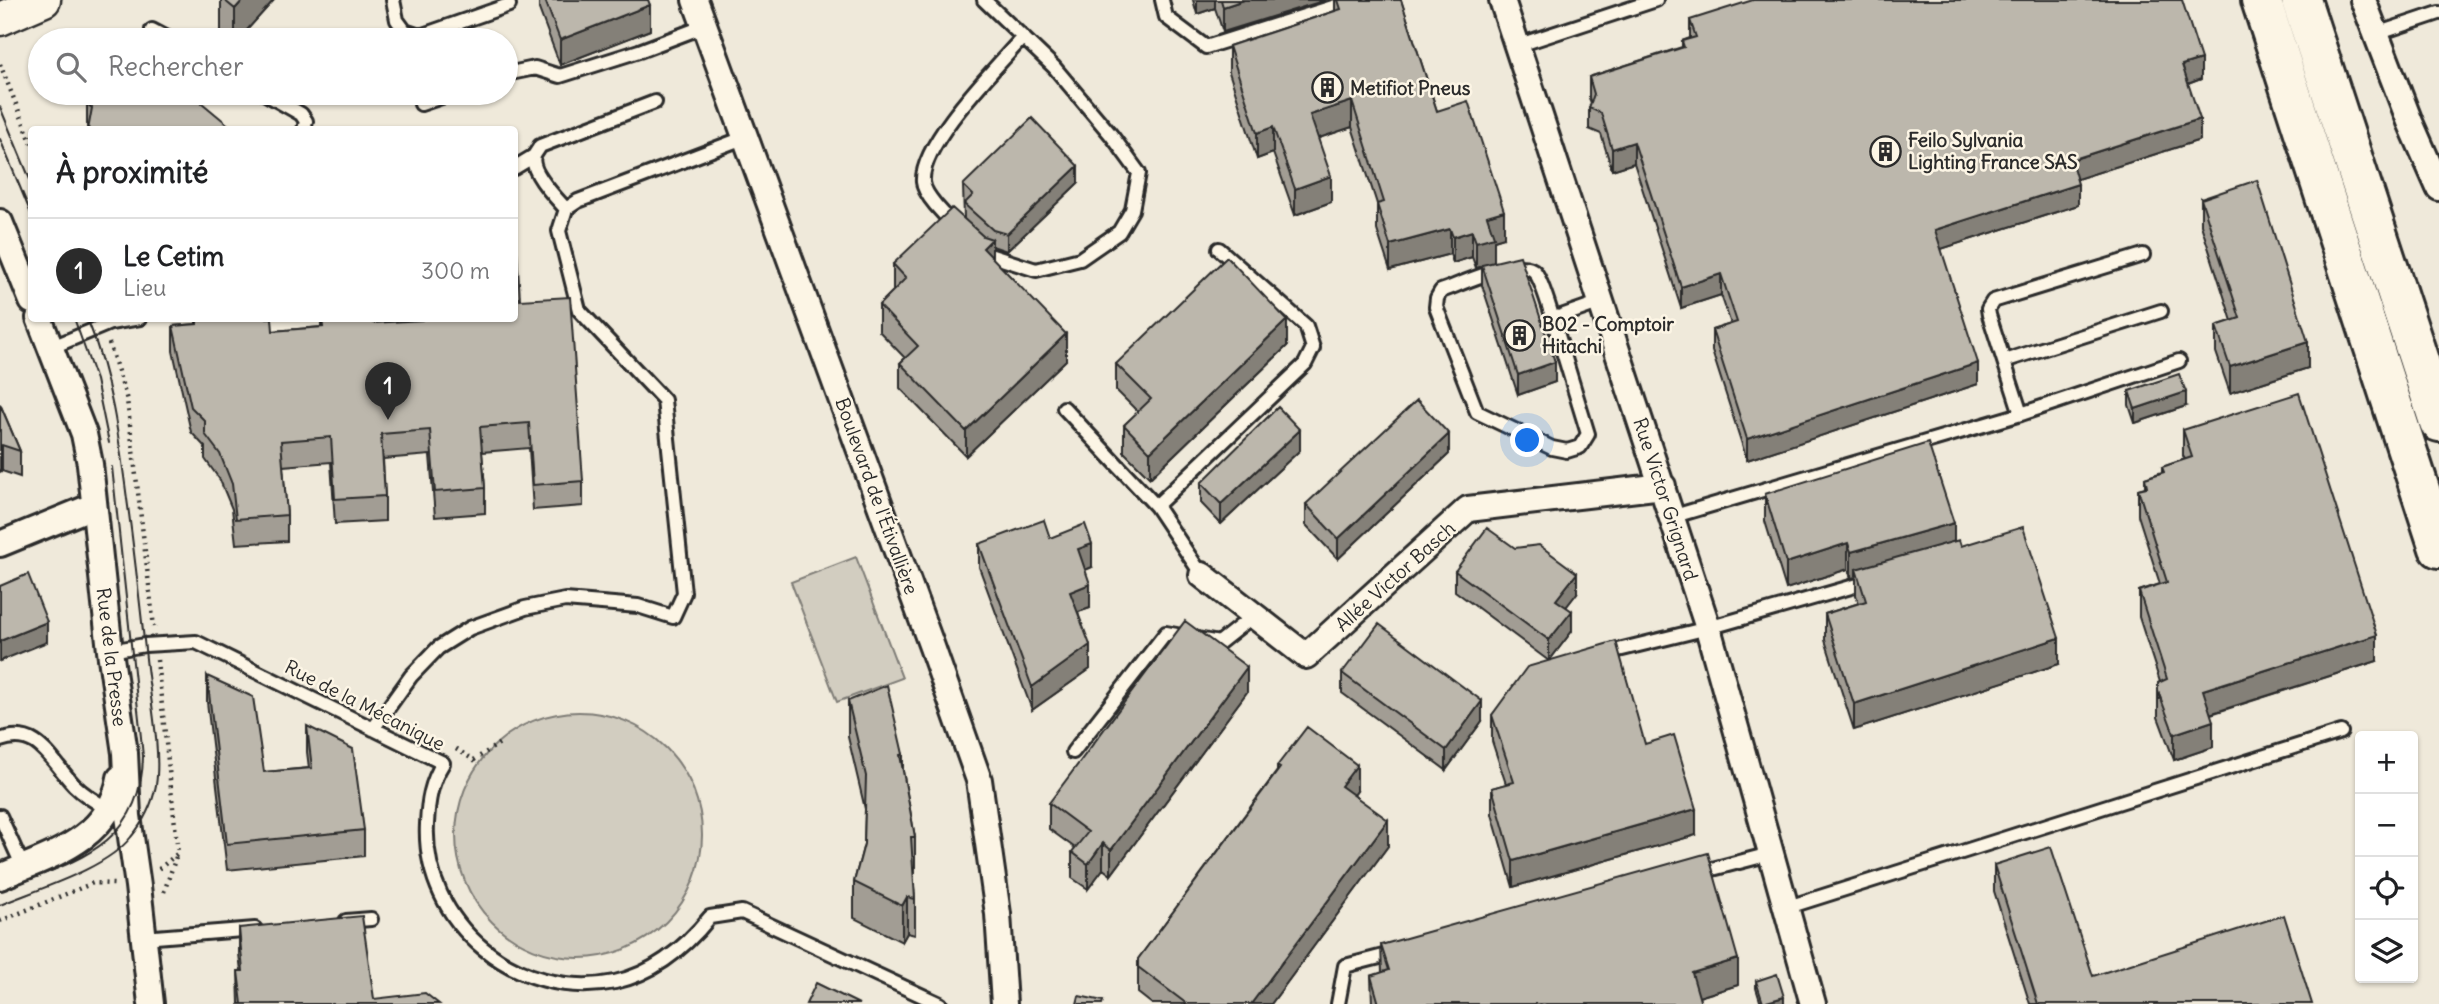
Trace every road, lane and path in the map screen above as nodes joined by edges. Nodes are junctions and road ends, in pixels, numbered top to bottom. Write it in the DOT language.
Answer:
graph roads {
  1 [pos="44,0"];
  2 [pos="393,0"];
  3 [pos="695,0"];
  4 [pos="985,0"];
  5 [pos="1162,0"];
  6 [pos="1355,0"];
  7 [pos="1502,0"];
  8 [pos="1656,0"];
  9 [pos="2261,0"];
  10 [pos="2301,0"];
  11 [pos="2363,0"];
  12 [pos="509,5"];
  13 [pos="2439,13"];
  14 [pos="0,19"];
  15 [pos="705,26"];
  16 [pos="403,28"];
  17 [pos="443,28"];
  18 [pos="2376,34"];
  19 [pos="1023,37"];
  20 [pos="1516,46"];
  21 [pos="0,64"];
  22 [pos="518,72"];
  23 [pos="655,102"];
  24 [pos="286,105"];
  25 [pos="305,126"];
  26 [pos="28,134"];
  27 [pos="746,137"];
  28 [pos="534,156"];
  29 [pos="518,166"];
  30 [pos="2439,188"];
  31 [pos="566,209"];
  32 [pos="0,222"];
  33 [pos="1219,249"];
  34 [pos="2143,255"];
  35 [pos="28,291"];
  36 [pos="1601,302"];
  37 [pos="2161,311"];
  38 [pos="1553,319"];
  39 [pos="40,322"];
  40 [pos="116,322"];
  41 [pos="50,348"];
  42 [pos="2179,360"];
  43 [pos="2004,361"];
  44 [pos="1064,408"];
  45 [pos="2021,414"];
  46 [pos="2439,422"];
  47 [pos="1662,486"];
  48 [pos="93,506"];
  49 [pos="1156,506"];
  50 [pos="1671,517"];
  51 [pos="0,544"];
  52 [pos="2439,548"];
  53 [pos="1202,575"];
  54 [pos="1879,579"];
  55 [pos="1253,616"];
  56 [pos="1708,628"];
  57 [pos="110,651"];
  58 [pos="1586,659"];
  59 [pos="373,729"];
  60 [pos="2342,732"];
  61 [pos="0,740"];
  62 [pos="503,741"];
  63 [pos="455,748"];
  64 [pos="1073,752"];
  65 [pos="125,753"];
  66 [pos="110,810"];
  67 [pos="0,816"];
  68 [pos="1770,854"];
  69 [pos="11,872"];
  70 [pos="1690,875"];
  71 [pos="1785,908"];
  72 [pos="371,919"];
  73 [pos="331,922"];
  74 [pos="263,928"];
  75 [pos="143,938"];
  76 [pos="1412,948"];
  77 [pos="151,1004"];
  78 [pos="940,1004"];
  79 [pos="1004,1004"];
  80 [pos="1338,1004"];
  81 [pos="1813,1004"];
  1 -- 14 [label="street"];
  2 -- 16 [label="lane"];
  3 -- 15 [label="street, Boulevard de l'Étivallière"];
  4 -- 19 [label="lane"];
  5 -- 6 [label="lane"];
  7 -- 20 [label="street, Rue Victor Grignard"];
  8 -- 20 [label="lane"];
  9 -- 52 [label="highway"];
  10 -- 46 [label="highway"];
  11 -- 18 [label="street"];
  12 -- 17 [label="lane"];
  13 -- 18 [label="lane"];
  15 -- 22 [label="lane"];
  15 -- 27 [label="street, Boulevard de l'Étivallière"];
  18 -- 30 [label="street"];
  19 -- 19 [label="lane"];
  20 -- 36 [label="street, Rue Victor Grignard"];
  21 -- 26 [label="path"];
  23 -- 28 [label="lane"];
  24 -- 25 [label="lane"];
  27 -- 31 [label="lane"];
  27 -- 79 [label="street, Boulevard de l'Étivallière"];
  28 -- 29 [label="lane"];
  28 -- 31 [label="lane"];
  31 -- 59 [label="lane"];
  32 -- 35 [label="street"];
  33 -- 49 [label="lane"];
  34 -- 43 [label="lane"];
  36 -- 38 [label="lane"];
  36 -- 47 [label="street, Rue Victor Grignard"];
  37 -- 43 [label="lane"];
  38 -- 38 [label="lane"];
  39 -- 41 [label="street, Rue de la Presse"];
  40 -- 41 [label="lane"];
  41 -- 48 [label="street, Rue de la Presse"];
  42 -- 45 [label="lane"];
  43 -- 45 [label="lane"];
  44 -- 49 [label="lane"];
  45 -- 50 [label="lane"];
  47 -- 50 [label="street, Rue Victor Grignard"];
  47 -- 55 [label="street, Allée Victor Basch"];
  48 -- 51 [label="street"];
  48 -- 57 [label="street, Rue de la Presse"];
  49 -- 53 [label="lane"];
  50 -- 56 [label="street, Rue Victor Grignard"];
  53 -- 55 [label="street, Allée Victor Basch"];
  54 -- 56 [label="lane"];
  55 -- 64 [label="lane"];
  56 -- 58 [label="lane"];
  56 -- 68 [label="street, Rue Victor Grignard"];
  57 -- 59 [label="lane, Rue de la Mécanique"];
  57 -- 65 [label="street, Rue de la Presse"];
  59 -- 78 [label="lane, Rue de la Mécanique"];
  60 -- 71 [label="lane"];
  61 -- 66 [label="lane"];
  62 -- 63 [label="path"];
  65 -- 66 [label="street"];
  65 -- 75 [label="street, Rue de la Presse"];
  66 -- 69 [label="street"];
  67 -- 69 [label="lane"];
  68 -- 70 [label="lane"];
  68 -- 71 [label="street, Rue Victor Grignard"];
  71 -- 81 [label="street, Rue Victor Grignard"];
  72 -- 73 [label="lane"];
  74 -- 75 [label="lane"];
  75 -- 77 [label="street, Rue de la Presse"];
  76 -- 80 [label="lane"];
}
